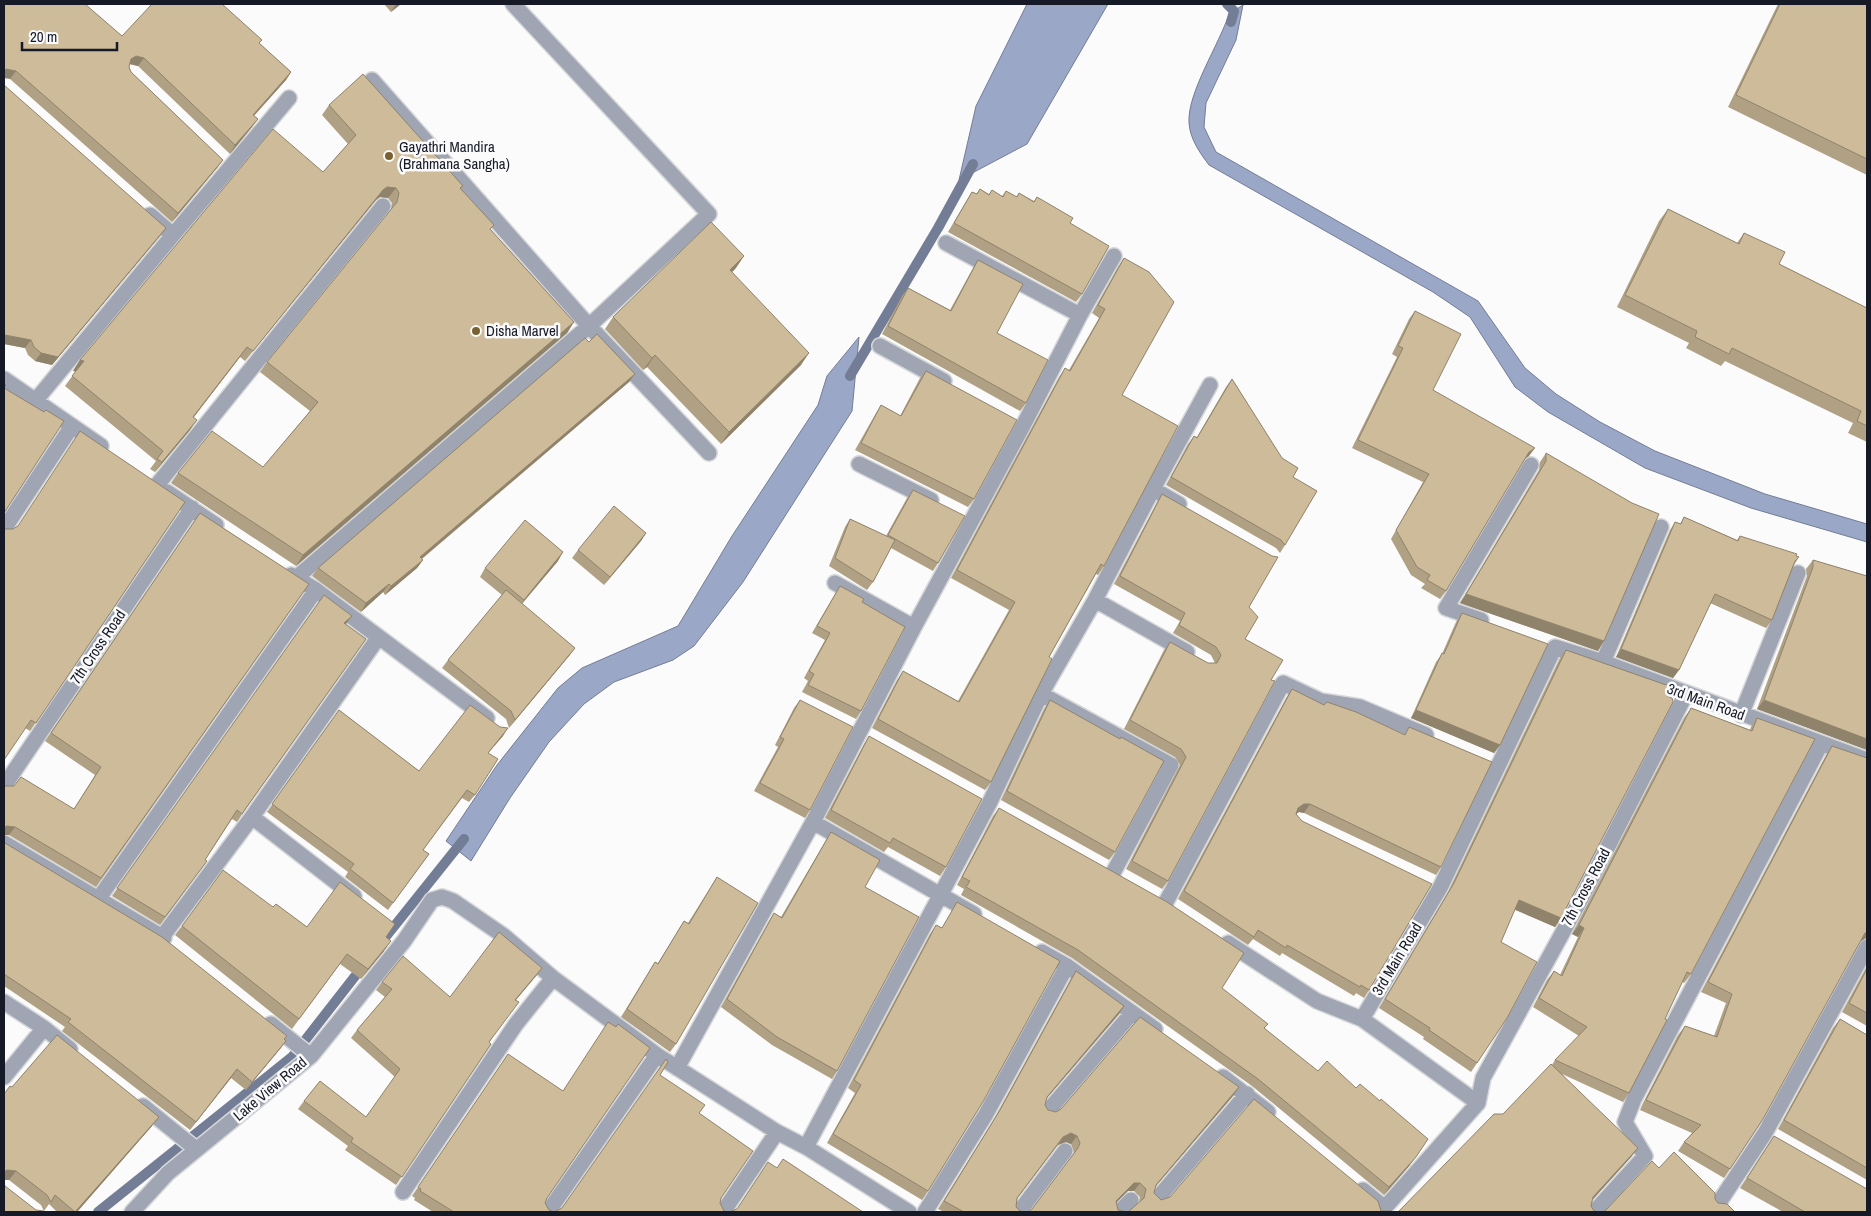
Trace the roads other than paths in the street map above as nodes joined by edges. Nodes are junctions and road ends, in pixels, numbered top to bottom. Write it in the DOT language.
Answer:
graph roads {
  1 [pos="513,4"];
  2 [pos="372,80"];
  3 [pos="288,98"];
  4 [pos="137,203"];
  5 [pos="383,206"];
  6 [pos="174,235"];
  7 [pos="946,243"];
  8 [pos="1114,256"];
  9 [pos="1080,315"];
  10 [pos="589,326"];
  11 [pos="880,346"];
  12 [pos="4,379"];
  13 [pos="1210,385"];
  14 [pos="956,387"];
  15 [pos="36,400"];
  16 [pos="1007,415"];
  17 [pos="1024,424"];
  18 [pos="72,426"];
  19 [pos="111,453"];
  20 [pos="709,453"];
  21 [pos="858,464"];
  22 [pos="1531,465"];
  23 [pos="142,474"];
  24 [pos="157,485"];
  25 [pos="1153,489"];
  26 [pos="192,508"];
  27 [pos="1196,513"];
  28 [pos="973,520"];
  29 [pos="1661,527"];
  30 [pos="4,529"];
  31 [pos="232,535"];
  32 [pos="280,568"];
  33 [pos="1798,573"];
  34 [pos="296,578"];
  35 [pos="835,583"];
  36 [pos="316,590"];
  37 [pos="1095,600"];
  38 [pos="1492,624"];
  39 [pos="914,627"];
  40 [pos="378,638"];
  41 [pos="1537,640"];
  42 [pos="1556,647"];
  43 [pos="1198,658"];
  44 [pos="1602,662"];
  45 [pos="1041,694"];
  46 [pos="1686,694"];
  47 [pos="1741,715"];
  48 [pos="842,722"];
  49 [pos="500,728"];
  50 [pos="859,731"];
  51 [pos="1438,740"];
  52 [pos="877,741"];
  53 [pos="1821,744"];
  54 [pos="1482,758"];
  55 [pos="1867,760"];
  56 [pos="1499,765"];
  57 [pos="4,786"];
  58 [pos="984,802"];
  59 [pos="1005,814"];
  60 [pos="252,817"];
  61 [pos="813,822"];
  62 [pos="4,843"];
  63 [pos="1097,864"];
  64 [pos="1113,873"];
  65 [pos="1422,879"];
  66 [pos="1128,881"];
  67 [pos="1440,888"];
  68 [pos="940,894"];
  69 [pos="1151,894"];
  70 [pos="99,898"];
  71 [pos="1166,902"];
  72 [pos="369,908"];
  73 [pos="1182,912"];
  74 [pos="991,923"];
  75 [pos="1214,933"];
  76 [pos="162,937"];
  77 [pos="1033,947"];
  78 [pos="1867,947"];
  79 [pos="177,948"];
  80 [pos="1067,966"];
  81 [pos="553,978"];
  82 [pos="4,1002"];
  83 [pos="1132,1013"];
  84 [pos="259,1014"];
  85 [pos="1829,1015"];
  86 [pos="1362,1019"];
  87 [pos="1844,1024"];
  88 [pos="44,1028"];
  89 [pos="1170,1040"];
  90 [pos="657,1054"];
  91 [pos="311,1056"];
  92 [pos="82,1058"];
  93 [pos="1208,1067"];
  94 [pos="677,1068"];
  95 [pos="4,1077"];
  96 [pos="128,1094"];
  97 [pos="1247,1094"];
  98 [pos="1478,1103"];
  99 [pos="1048,1111"];
  100 [pos="1278,1120"];
  101 [pos="777,1132"];
  102 [pos="1765,1133"];
  103 [pos="1782,1143"];
  104 [pos="806,1147"];
  105 [pos="196,1150"];
  106 [pos="1064,1151"];
  107 [pos="1354,1183"];
  108 [pos="403,1192"];
  109 [pos="1157,1199"];
  110 [pos="1131,1200"];
  111 [pos="1718,1204"];
  112 [pos="1383,1210"];
  113 [pos="904,1211"];
  114 [pos="132,1212"];
  115 [pos="548,1212"];
  116 [pos="723,1212"];
  117 [pos="925,1212"];
  118 [pos="1019,1212"];
  119 [pos="1119,1212"];
  120 [pos="1594,1212"];
  1 -- 10 [label="street"];
  2 -- 10 [label="street"];
  3 -- 6 [label="street"];
  4 -- 6 [label="street"];
  5 -- 24 [label="street"];
  6 -- 15 [label="street"];
  7 -- 9 [label="street"];
  8 -- 9 [label="street"];
  9 -- 17 [label="street"];
  10 -- 20 [label="street"];
  10 -- 34 [label="street"];
  11 -- 14 [label="street"];
  12 -- 15 [label="street"];
  13 -- 25 [label="street"];
  15 -- 18 [label="street"];
  16 -- 17 [label="street"];
  17 -- 28 [label="street"];
  18 -- 19 [label="street"];
  18 -- 30 [label="street"];
  21 -- 28 [label="street"];
  22 -- 38 [label="street"];
  23 -- 24 [label="street"];
  24 -- 26 [label="street"];
  25 -- 27 [label="street"];
  25 -- 37 [label="street"];
  26 -- 31 [label="street"];
  26 -- 57 [label="street, 7th Cross Road"];
  28 -- 39 [label="street"];
  29 -- 44 [label="street"];
  32 -- 34 [label="street"];
  33 -- 47 [label="street"];
  34 -- 36 [label="street"];
  35 -- 39 [label="street"];
  36 -- 40 [label="street"];
  36 -- 70 [label="street"];
  37 -- 43 [label="street"];
  37 -- 45 [label="street"];
  39 -- 50 [label="street"];
  40 -- 49 [label="street"];
  40 -- 60 [label="street"];
  41 -- 42 [label="street"];
  42 -- 44 [label="street, 3rd Main Road"];
  42 -- 56 [label="street, 3rd Main Road"];
  44 -- 46 [label="street, 3rd Main Road"];
  45 -- 58 [label="street"];
  45 -- 64 [label="street"];
  46 -- 47 [label="street, 3rd Main Road"];
  46 -- 98 [label="street, 7th Cross Road"];
  47 -- 53 [label="street, 3rd Main Road"];
  48 -- 50 [label="street"];
  50 -- 52 [label="street"];
  50 -- 61 [label="street"];
  51 -- 71 [label="street"];
  53 -- 55 [label="street, 3rd Main Road"];
  53 -- 120 [label="street"];
  54 -- 56 [label="street"];
  56 -- 67 [label="street, 3rd Main Road"];
  58 -- 59 [label="street"];
  58 -- 68 [label="street"];
  60 -- 72 [label="street"];
  60 -- 76 [label="street"];
  61 -- 68 [label="street"];
  61 -- 94 [label="street"];
  62 -- 70 [label="street"];
  63 -- 64 [label="street"];
  64 -- 66 [label="street"];
  65 -- 67 [label="street"];
  67 -- 86 [label="street, 3rd Main Road"];
  68 -- 74 [label="street"];
  68 -- 104 [label="street"];
  69 -- 71 [label="street"];
  70 -- 76 [label="street"];
  71 -- 73 [label="street"];
  75 -- 86 [label="street"];
  76 -- 79 [label="street"];
  77 -- 80 [label="street"];
  78 -- 85 [label="street"];
  80 -- 83 [label="street"];
  80 -- 117 [label="street"];
  81 -- 90 [label="street"];
  81 -- 91 [label="street"];
  81 -- 108 [label="street"];
  82 -- 88 [label="street"];
  83 -- 89 [label="street"];
  83 -- 99 [label="street"];
  84 -- 91 [label="street, Lake View Road"];
  85 -- 87 [label="street"];
  85 -- 102 [label="street"];
  86 -- 98 [label="street"];
  88 -- 92 [label="street"];
  88 -- 95 [label="street"];
  90 -- 94 [label="street"];
  90 -- 115 [label="street"];
  91 -- 105 [label="street, Lake View Road"];
  93 -- 97 [label="street"];
  94 -- 101 [label="street"];
  96 -- 105 [label="street"];
  97 -- 100 [label="street"];
  97 -- 109 [label="street"];
  98 -- 112 [label="street"];
  101 -- 104 [label="street"];
  101 -- 116 [label="street"];
  102 -- 103 [label="street"];
  102 -- 111 [label="street"];
  104 -- 113 [label="street"];
  105 -- 114 [label="street, Lake View Road"];
  106 -- 118 [label="street"];
  107 -- 112 [label="street"];
  110 -- 119 [label="street"];
}
